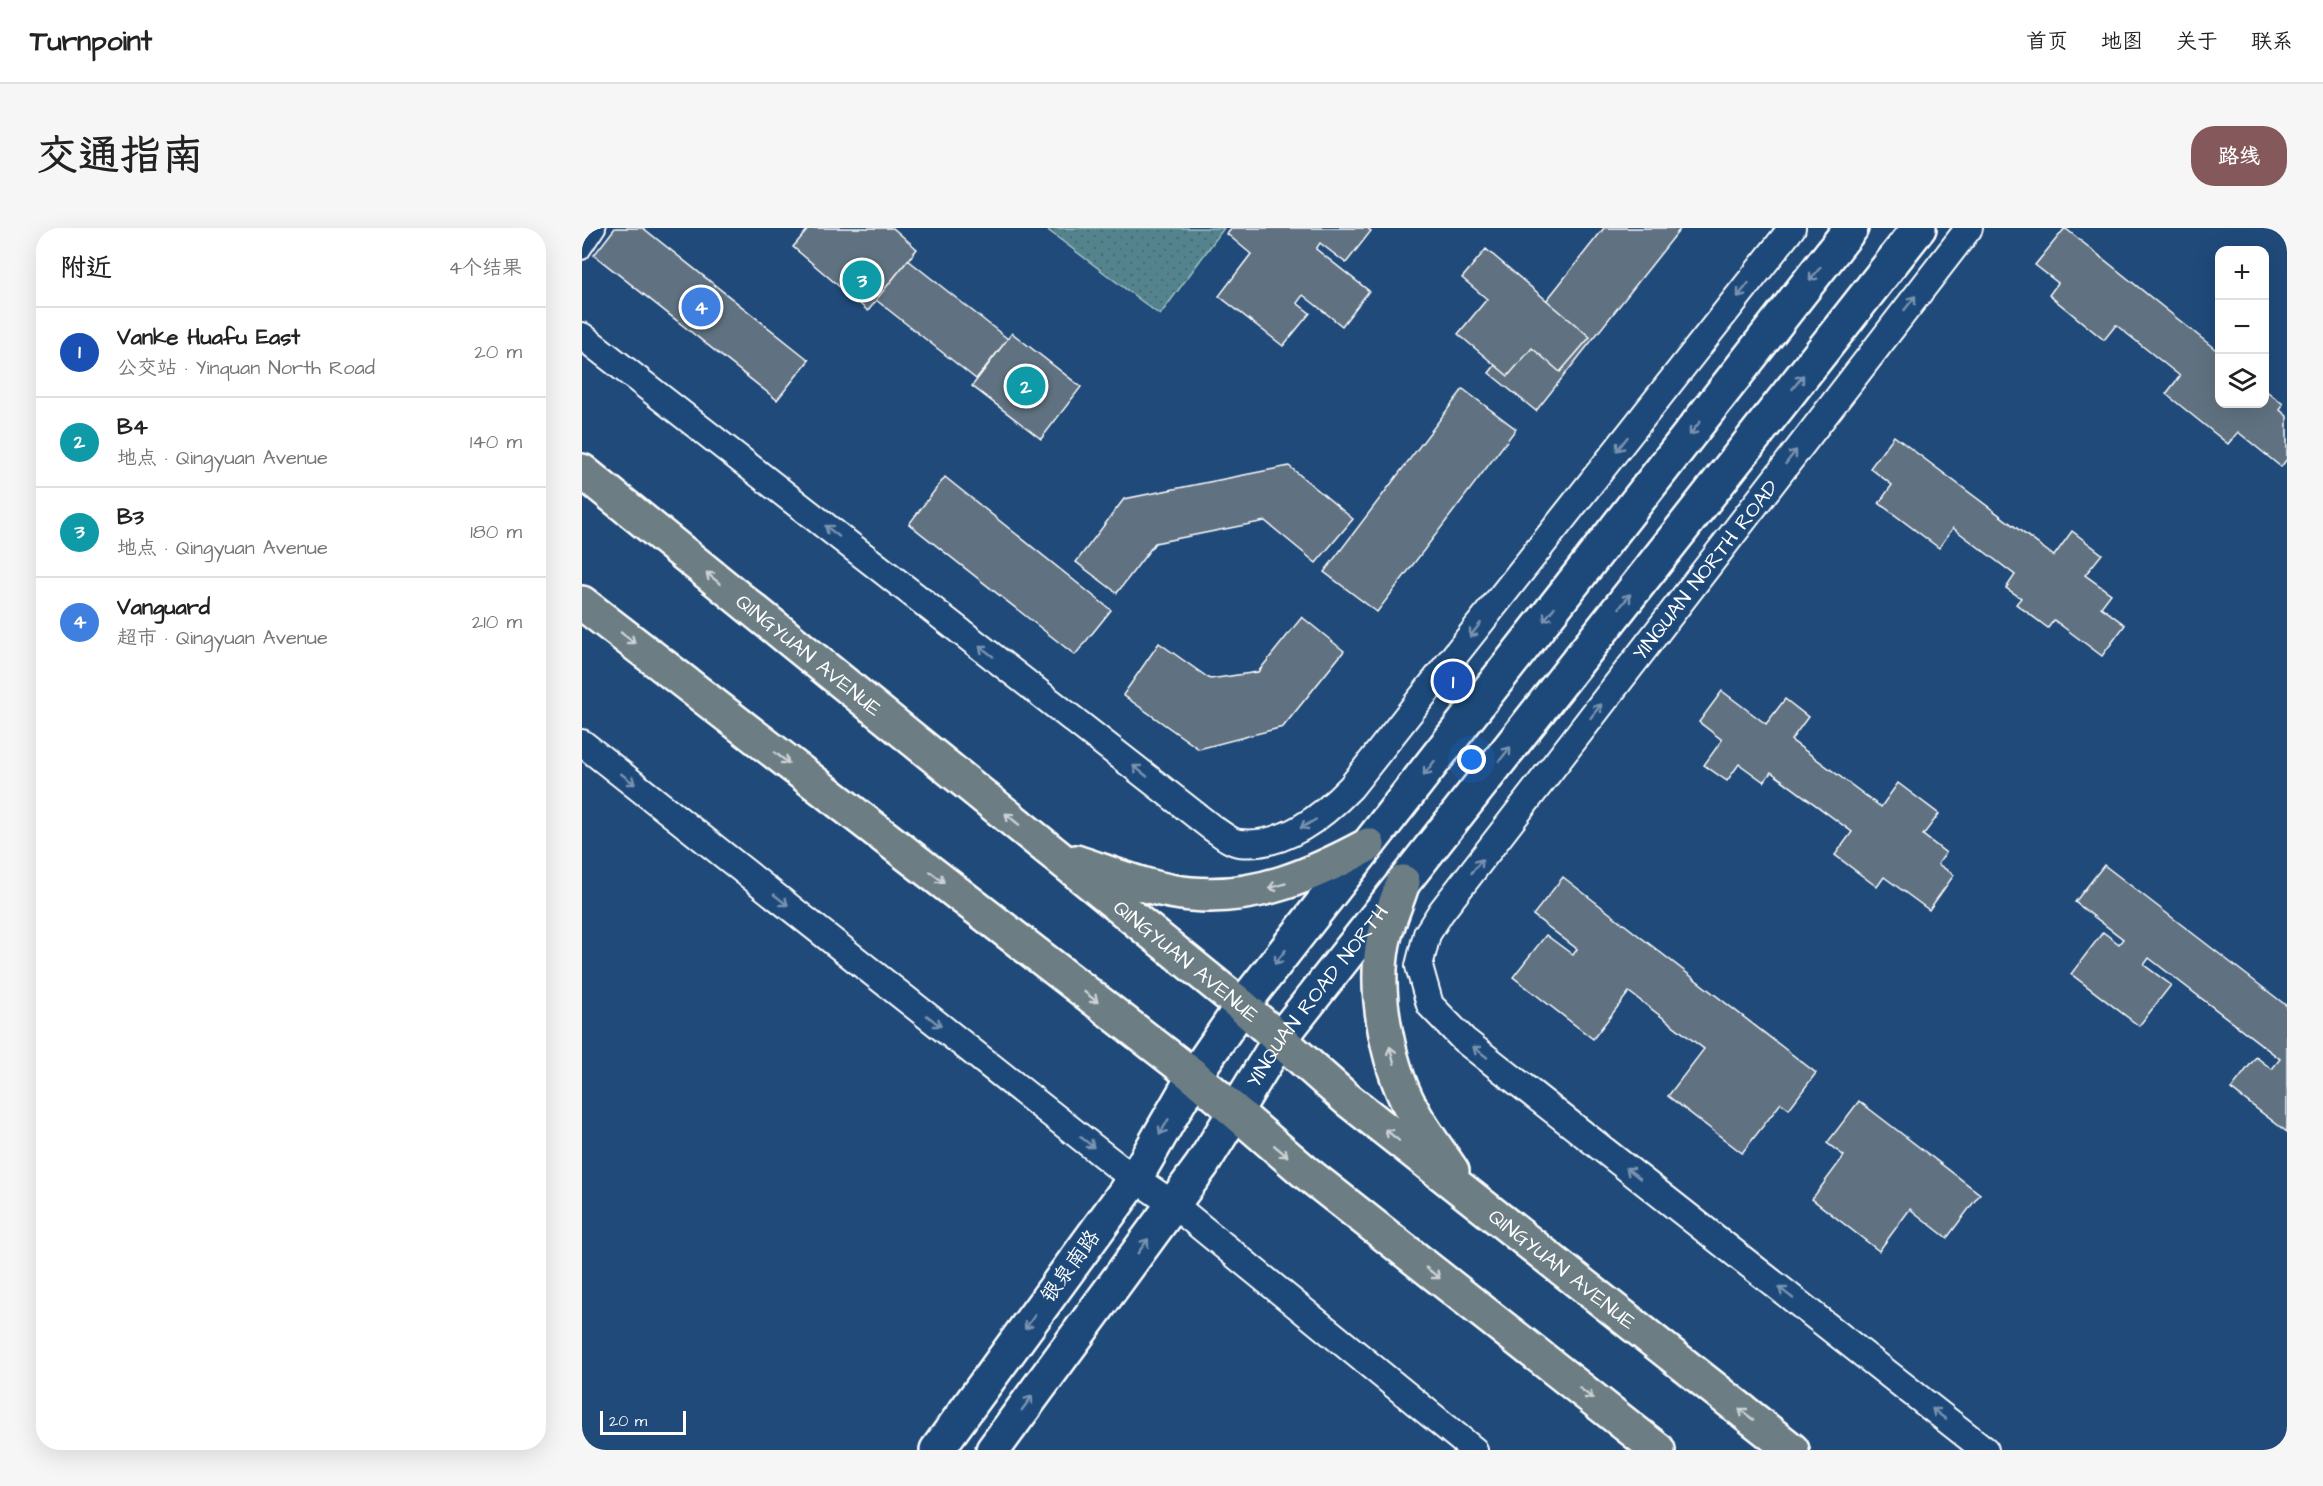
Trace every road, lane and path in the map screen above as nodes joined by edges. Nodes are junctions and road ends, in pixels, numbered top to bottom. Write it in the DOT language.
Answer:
graph roads {
  1 [pos="598,228"];
  2 [pos="1792,228"];
  3 [pos="1851,228"];
  4 [pos="1919,228"];
  5 [pos="1969,228"];
  6 [pos="582,252"];
  7 [pos="582,336"];
  8 [pos="582,471"];
  9 [pos="582,603"];
  10 [pos="582,743"];
  11 [pos="1368,845"];
  12 [pos="1057,856"];
  13 [pos="1403,882"];
  14 [pos="1242,1006"];
  15 [pos="1280,1039"];
  16 [pos="1194,1076"];
  17 [pos="1236,1114"];
  18 [pos="1136,1177"];
  19 [pos="1470,1197"];
  20 [pos="1174,1205"];
  21 [pos="937,1450"];
  22 [pos="993,1450"];
  23 [pos="1474,1450"];
  24 [pos="1658,1450"];
  25 [pos="1792,1450"];
  26 [pos="1985,1450"];
  1 -- 6 [label="lane"];
  2 -- 7 [label="street, one-way"];
  3 -- 11 [label="main road, one-way"];
  13 -- 4 [label="main road, YINQUAN NORTH ROAD, one-way"];
  26 -- 5 [label="street, YINQUAN NORTH ROAD, one-way"];
  12 -- 8 [label="highway, QINGYUAN AVENUE, one-way"];
  9 -- 16 [label="highway, one-way"];
  10 -- 18 [label="street, one-way"];
  11 -- 12 [label="highway, one-way"];
  11 -- 14 [label="main road, one-way"];
  12 -- 14 [label="highway, QINGYUAN AVENUE"];
  13 -- 15 [label="main road, YINQUAN ROAD NORTH"];
  19 -- 13 [label="highway, one-way"];
  14 -- 15 [label="highway, QINGYUAN AVENUE"];
  14 -- 16 [label="main road"];
  15 -- 17 [label="main road, YINQUAN ROAD NORTH"];
  19 -- 15 [label="highway, QINGYUAN AVENUE, one-way"];
  16 -- 17 [label="highway"];
  16 -- 18 [label="main road, 银泉南路, one-way"];
  17 -- 20 [label="main road"];
  17 -- 24 [label="highway, one-way"];
  18 -- 20 [label="street"];
  18 -- 21 [label="main road, 银泉南路, one-way"];
  25 -- 19 [label="highway, QINGYUAN AVENUE, one-way"];
  22 -- 20 [label="main road, one-way"];
  20 -- 23 [label="street"];
}
